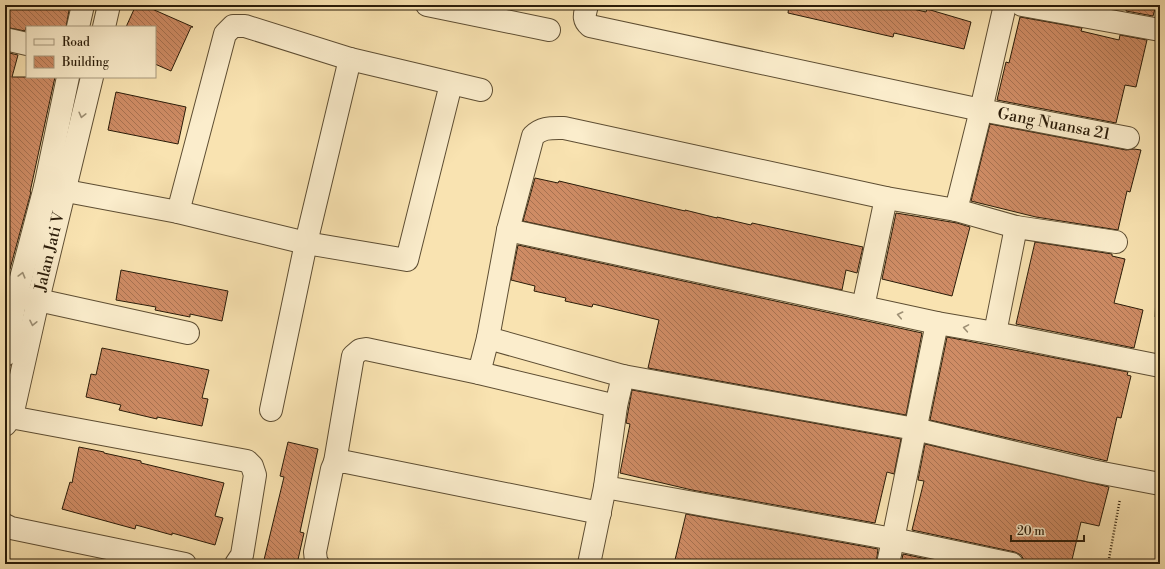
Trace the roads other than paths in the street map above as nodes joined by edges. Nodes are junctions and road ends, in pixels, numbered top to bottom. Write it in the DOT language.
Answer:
graph roads {
  1 [pos="83,5"];
  2 [pos="109,5"];
  3 [pos="427,5"];
  4 [pos="587,5"];
  5 [pos="1005,5"];
  6 [pos="1022,5"];
  7 [pos="78,26"];
  8 [pos="104,26"];
  9 [pos="549,30"];
  10 [pos="1160,30"];
  11 [pos="5,39"];
  12 [pos="26,44"];
  13 [pos="350,59"];
  14 [pos="68,78"];
  15 [pos="92,78"];
  16 [pos="451,84"];
  17 [pos="481,90"];
  18 [pos="981,110"];
  19 [pos="1128,138"];
  20 [pos="54,189"];
  21 [pos="886,198"];
  22 [pos="956,210"];
  23 [pos="178,212"];
  24 [pos="1016,227"];
  25 [pos="508,230"];
  26 [pos="306,242"];
  27 [pos="1116,242"];
  28 [pos="10,296"];
  29 [pos="38,300"];
  30 [pos="863,307"];
  31 [pos="937,323"];
  32 [pos="188,332"];
  33 [pos="994,333"];
  34 [pos="488,338"];
  35 [pos="5,355"];
  36 [pos="1160,366"];
  37 [pos="479,373"];
  38 [pos="623,376"];
  39 [pos="616,406"];
  40 [pos="271,410"];
  41 [pos="7,419"];
  42 [pos="915,429"];
  43 [pos="335,462"];
  44 [pos="1160,484"];
  45 [pos="605,487"];
  46 [pos="600,513"];
  47 [pos="5,525"];
  48 [pos="893,539"];
  49 [pos="185,564"];
  50 [pos="236,564"];
  51 [pos="318,564"];
  52 [pos="589,564"];
  53 [pos="888,564"];
  54 [pos="1012,564"];
  1 -- 7 [label="street"];
  2 -- 8 [label="street"];
  3 -- 9 [label="street"];
  4 -- 18 [label="street, Gang Nuansa 21"];
  5 -- 18 [label="street"];
  6 -- 10 [label="street"];
  11 -- 12 [label="street"];
  13 -- 16 [label="street"];
  13 -- 23 [label="street"];
  13 -- 26 [label="street"];
  14 -- 20 [label="street, Jalan Jati V"];
  15 -- 20 [label="street, Jalan Jati V, one-way"];
  16 -- 17 [label="street"];
  16 -- 26 [label="street"];
  18 -- 19 [label="street, Gang Nuansa 21"];
  18 -- 22 [label="street"];
  20 -- 23 [label="street"];
  28 -- 20 [label="street, Jalan Jati V, one-way"];
  20 -- 29 [label="street, Jalan Jati V"];
  21 -- 22 [label="street"];
  21 -- 25 [label="street"];
  21 -- 30 [label="street"];
  22 -- 24 [label="street"];
  23 -- 26 [label="street"];
  24 -- 27 [label="street"];
  24 -- 33 [label="street"];
  25 -- 30 [label="street"];
  25 -- 34 [label="street"];
  26 -- 40 [label="street"];
  28 -- 29 [label="street"];
  28 -- 35 [label="street, Jalan Jati V"];
  29 -- 32 [label="street"];
  29 -- 41 [label="street, Jalan Jati V, one-way"];
  31 -- 30 [label="street, one-way"];
  33 -- 31 [label="street, one-way"];
  31 -- 42 [label="street"];
  33 -- 36 [label="street"];
  34 -- 37 [label="street"];
  34 -- 38 [label="street"];
  37 -- 39 [label="street"];
  37 -- 43 [label="street"];
  38 -- 39 [label="street"];
  38 -- 42 [label="street"];
  39 -- 45 [label="street"];
  41 -- 50 [label="street"];
  42 -- 44 [label="street"];
  42 -- 48 [label="street"];
  43 -- 46 [label="street"];
  43 -- 51 [label="street"];
  45 -- 46 [label="street"];
  45 -- 48 [label="street"];
  46 -- 52 [label="street"];
  47 -- 49 [label="street"];
  48 -- 53 [label="street"];
  48 -- 54 [label="street"];
}
